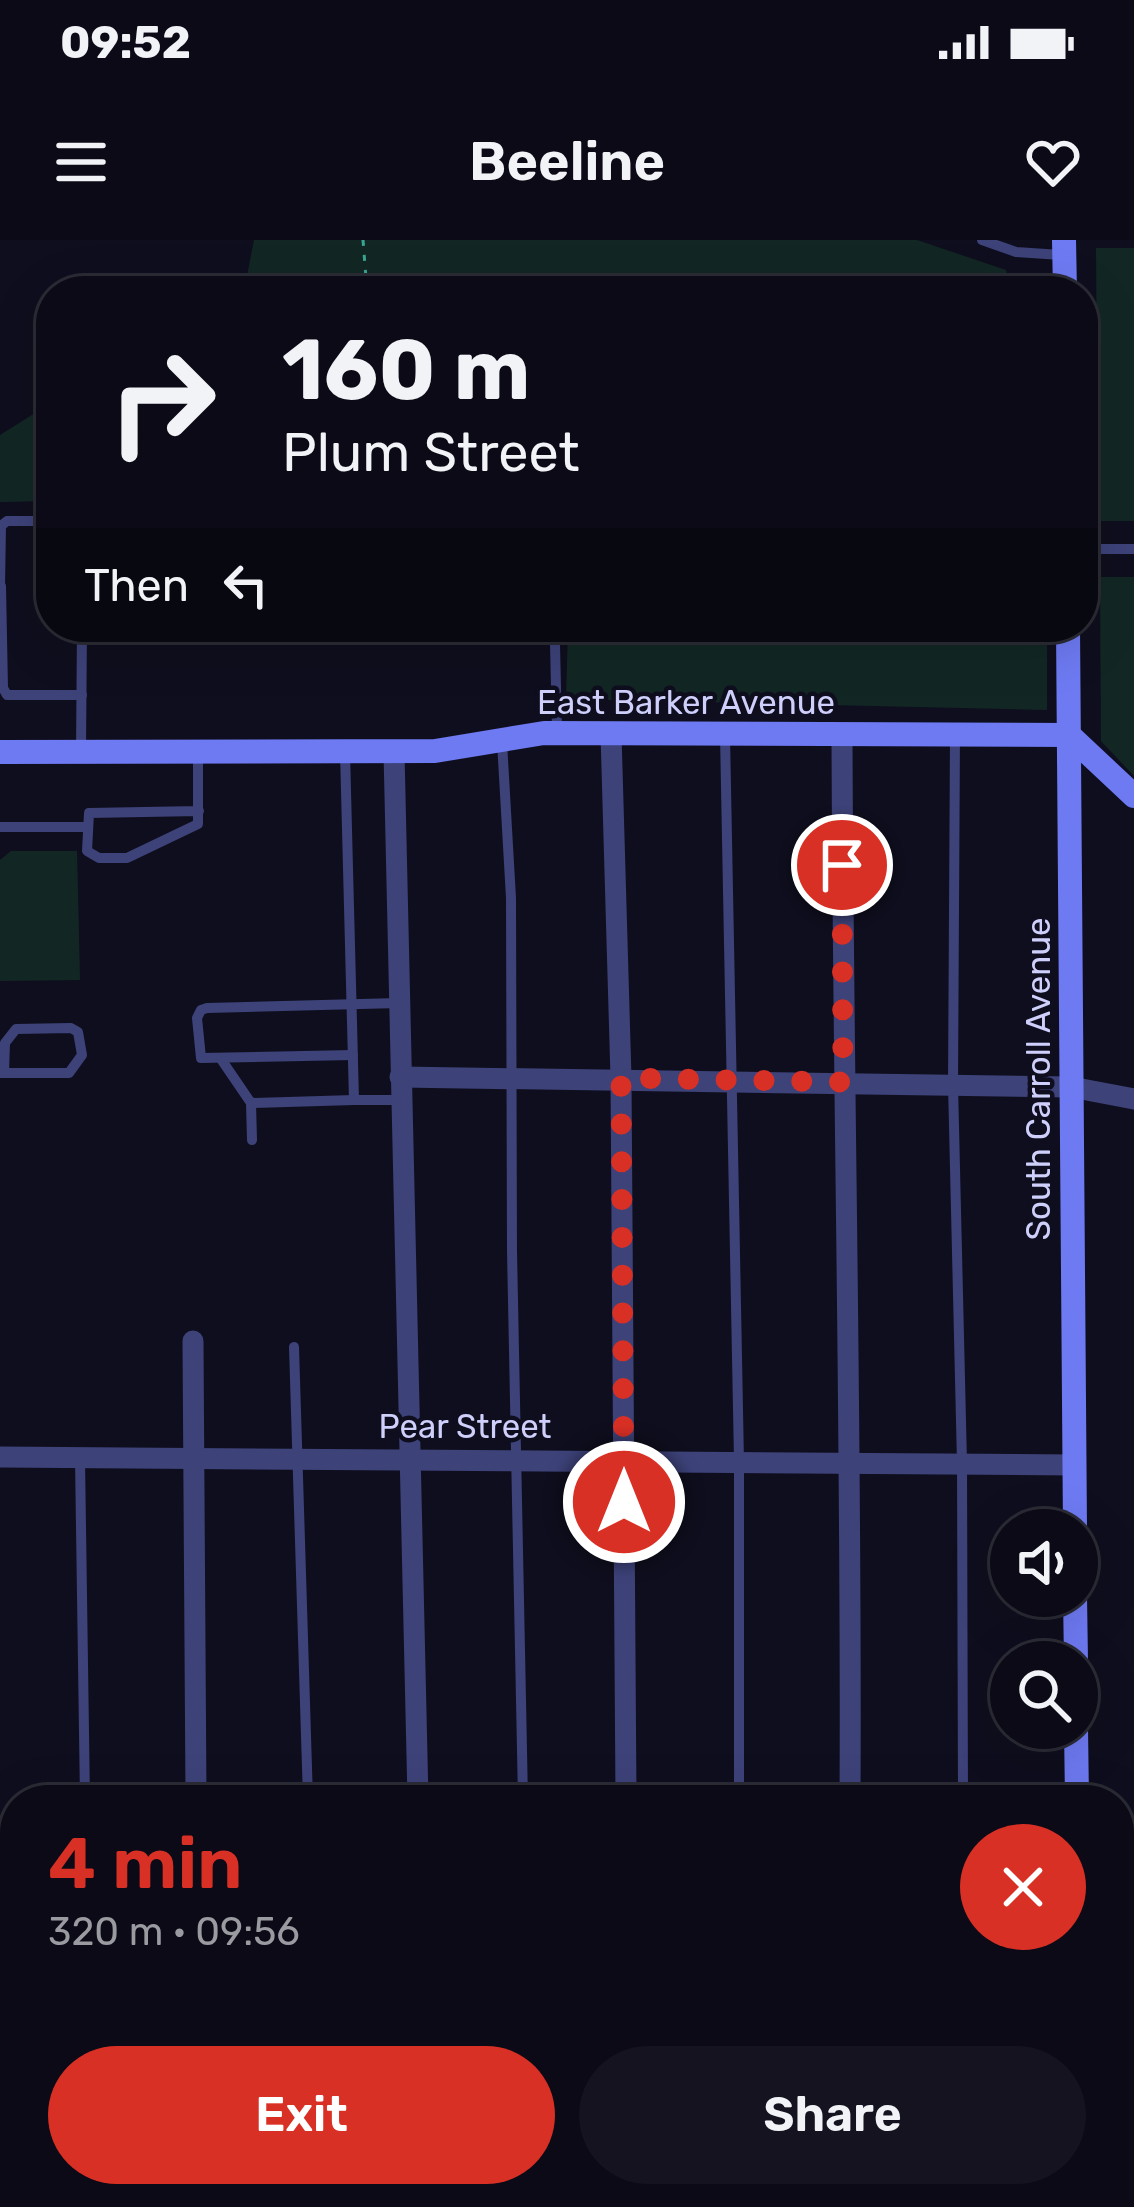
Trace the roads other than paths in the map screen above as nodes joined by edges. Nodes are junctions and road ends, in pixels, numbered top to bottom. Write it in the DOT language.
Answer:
graph roads {
  1 [pos="982,240"];
  2 [pos="1017,246"];
  3 [pos="1064,248"];
  4 [pos="36,521"];
  5 [pos="1098,549"];
  6 [pos="1134,549"];
  7 [pos="1,586"];
  8 [pos="82,642"];
  9 [pos="1068,642"];
  10 [pos="554,644"];
  11 [pos="82,695"];
  12 [pos="557,733"];
  13 [pos="611,734"];
  14 [pos="725,734"];
  15 [pos="842,734"];
  16 [pos="955,735"];
  17 [pos="1069,735"];
  18 [pos="502,739"];
  19 [pos="0,752"];
  20 [pos="81,752"];
  21 [pos="199,752"];
  22 [pos="345,752"];
  23 [pos="394,752"];
  24 [pos="1134,796"];
  25 [pos="199,811"];
  26 [pos="0,827"];
  27 [pos="86,827"];
  28 [pos="399,1003"];
  29 [pos="352,1004"];
  30 [pos="353,1055"];
  31 [pos="221,1059"];
  32 [pos="2,1073"];
  33 [pos="513,1078"];
  34 [pos="621,1078"];
  35 [pos="731,1080"];
  36 [pos="843,1082"];
  37 [pos="953,1084"];
  38 [pos="1072,1087"];
  39 [pos="400,1089"];
  40 [pos="1134,1099"];
  41 [pos="355,1100"];
  42 [pos="251,1103"];
  43 [pos="252,1140"];
  44 [pos="193,1341"];
  45 [pos="294,1347"];
  46 [pos="0,1457"];
  47 [pos="407,1458"];
  48 [pos="80,1459"];
  49 [pos="295,1459"];
  50 [pos="519,1459"];
  51 [pos="193,1460"];
  52 [pos="624,1460"];
  53 [pos="739,1461"];
  54 [pos="851,1462"];
  55 [pos="962,1463"];
  56 [pos="1074,1465"];
  57 [pos="1075,1509"];
  58 [pos="1076,1749"];
  59 [pos="85,1785"];
  60 [pos="196,1785"];
  61 [pos="307,1785"];
  62 [pos="418,1785"];
  63 [pos="524,1785"];
  64 [pos="626,1785"];
  65 [pos="739,1785"];
  66 [pos="850,1785"];
  67 [pos="963,1785"];
  68 [pos="1077,1785"];
  1 -- 2 [label="lane"];
  2 -- 3 [label="lane"];
  4 -- 7 [label="lane"];
  5 -- 6 [label="lane"];
  7 -- 11 [label="lane"];
  8 -- 11 [label="lane"];
  9 -- 17 [label="street, South Carroll Avenue"];
  10 -- 12 [label="lane"];
  11 -- 20 [label="lane"];
  12 -- 13 [label="street, East Barker Avenue"];
  12 -- 18 [label="street, East Barker Avenue"];
  13 -- 14 [label="street, East Barker Avenue"];
  13 -- 34 [label="street"];
  14 -- 15 [label="street, East Barker Avenue"];
  14 -- 35 [label="lane"];
  15 -- 16 [label="street, East Barker Avenue"];
  15 -- 36 [label="street"];
  16 -- 17 [label="street, East Barker Avenue"];
  16 -- 37 [label="lane"];
  17 -- 24 [label="street"];
  17 -- 38 [label="street, South Carroll Avenue"];
  18 -- 23 [label="street, East Barker Avenue"];
  18 -- 33 [label="lane"];
  19 -- 20 [label="street, East Barker Avenue"];
  20 -- 21 [label="street, East Barker Avenue"];
  21 -- 22 [label="street, East Barker Avenue"];
  21 -- 25 [label="lane"];
  22 -- 23 [label="street, East Barker Avenue"];
  22 -- 29 [label="lane"];
  23 -- 28 [label="street"];
  25 -- 27 [label="lane"];
  25 -- 27 [label="lane"];
  26 -- 27 [label="lane"];
  28 -- 29 [label="lane"];
  28 -- 39 [label="street"];
  29 -- 30 [label="lane"];
  29 -- 31 [label="lane"];
  30 -- 31 [label="lane"];
  30 -- 41 [label="lane"];
  31 -- 42 [label="lane"];
  32 -- 32 [label="lane"];
  33 -- 34 [label="street"];
  33 -- 39 [label="street"];
  33 -- 50 [label="lane"];
  34 -- 35 [label="street"];
  34 -- 52 [label="street"];
  35 -- 36 [label="street"];
  35 -- 53 [label="lane"];
  36 -- 37 [label="street"];
  36 -- 54 [label="street"];
  37 -- 38 [label="street"];
  37 -- 55 [label="lane"];
  38 -- 40 [label="street"];
  38 -- 56 [label="street, South Carroll Avenue"];
  39 -- 41 [label="lane"];
  39 -- 47 [label="street"];
  41 -- 42 [label="lane"];
  42 -- 43 [label="lane"];
  44 -- 51 [label="street"];
  45 -- 49 [label="lane"];
  46 -- 48 [label="street, Pear Street"];
  47 -- 49 [label="street, Pear Street"];
  47 -- 50 [label="street, Pear Street"];
  47 -- 62 [label="street"];
  48 -- 51 [label="street, Pear Street"];
  48 -- 59 [label="lane"];
  49 -- 51 [label="street, Pear Street"];
  49 -- 61 [label="lane"];
  50 -- 52 [label="street, Pear Street"];
  50 -- 63 [label="lane"];
  51 -- 60 [label="street"];
  52 -- 53 [label="street, Pear Street"];
  52 -- 64 [label="street"];
  53 -- 54 [label="street, Pear Street"];
  53 -- 65 [label="lane"];
  54 -- 55 [label="street, Pear Street"];
  54 -- 66 [label="street"];
  55 -- 56 [label="street, Pear Street"];
  55 -- 67 [label="lane"];
  56 -- 57 [label="street, South Carroll Avenue"];
  58 -- 68 [label="street"];
}
